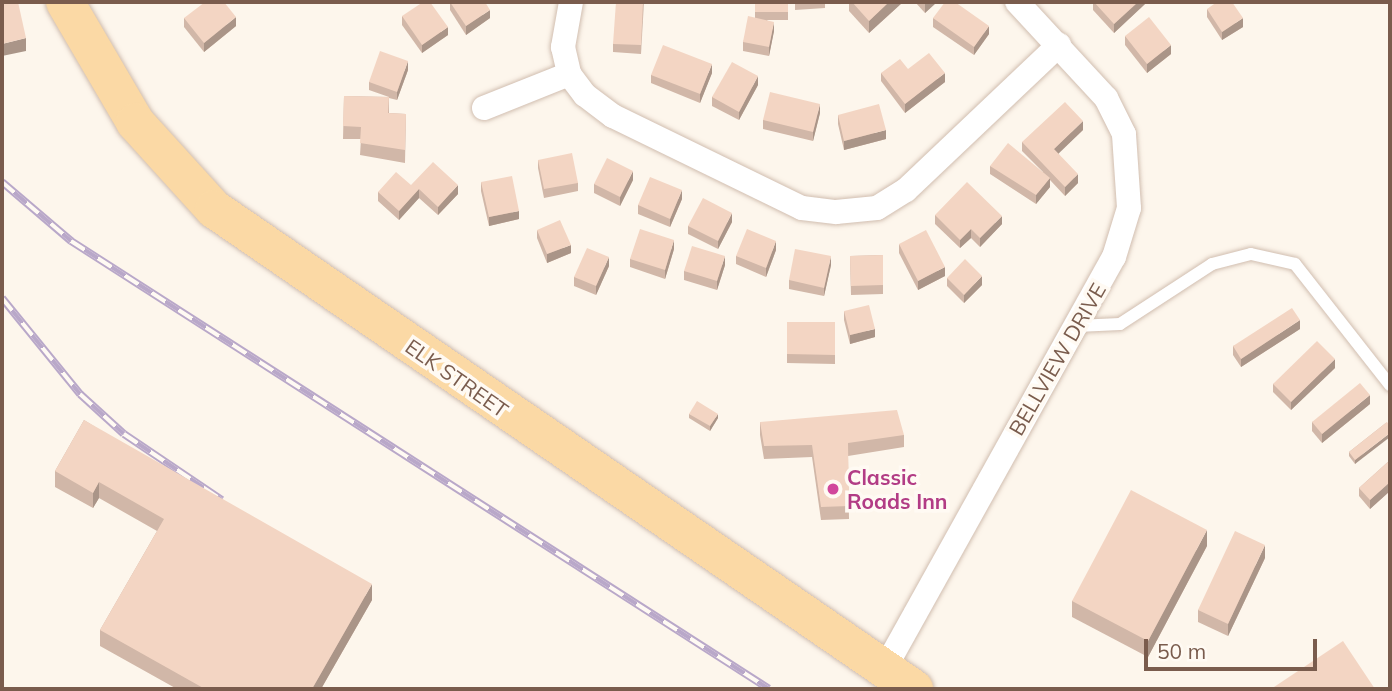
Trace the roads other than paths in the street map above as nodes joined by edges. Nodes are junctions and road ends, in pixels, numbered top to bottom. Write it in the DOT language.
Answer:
graph roads {
  1 [pos="65,2"];
  2 [pos="571,2"];
  3 [pos="1017,2"];
  4 [pos="1059,45"];
  5 [pos="569,74"];
  6 [pos="484,108"];
  7 [pos="1077,326"];
  8 [pos="1390,385"];
  9 [pos="900,679"];
  1 -- 9 [label="main road, ELK STREET"];
  2 -- 5 [label="street"];
  3 -- 4 [label="street, BELLVIEW DRIVE"];
  4 -- 5 [label="street"];
  4 -- 7 [label="street, BELLVIEW DRIVE"];
  5 -- 6 [label="street"];
  7 -- 8 [label="lane"];
  7 -- 9 [label="street, BELLVIEW DRIVE"];
}
